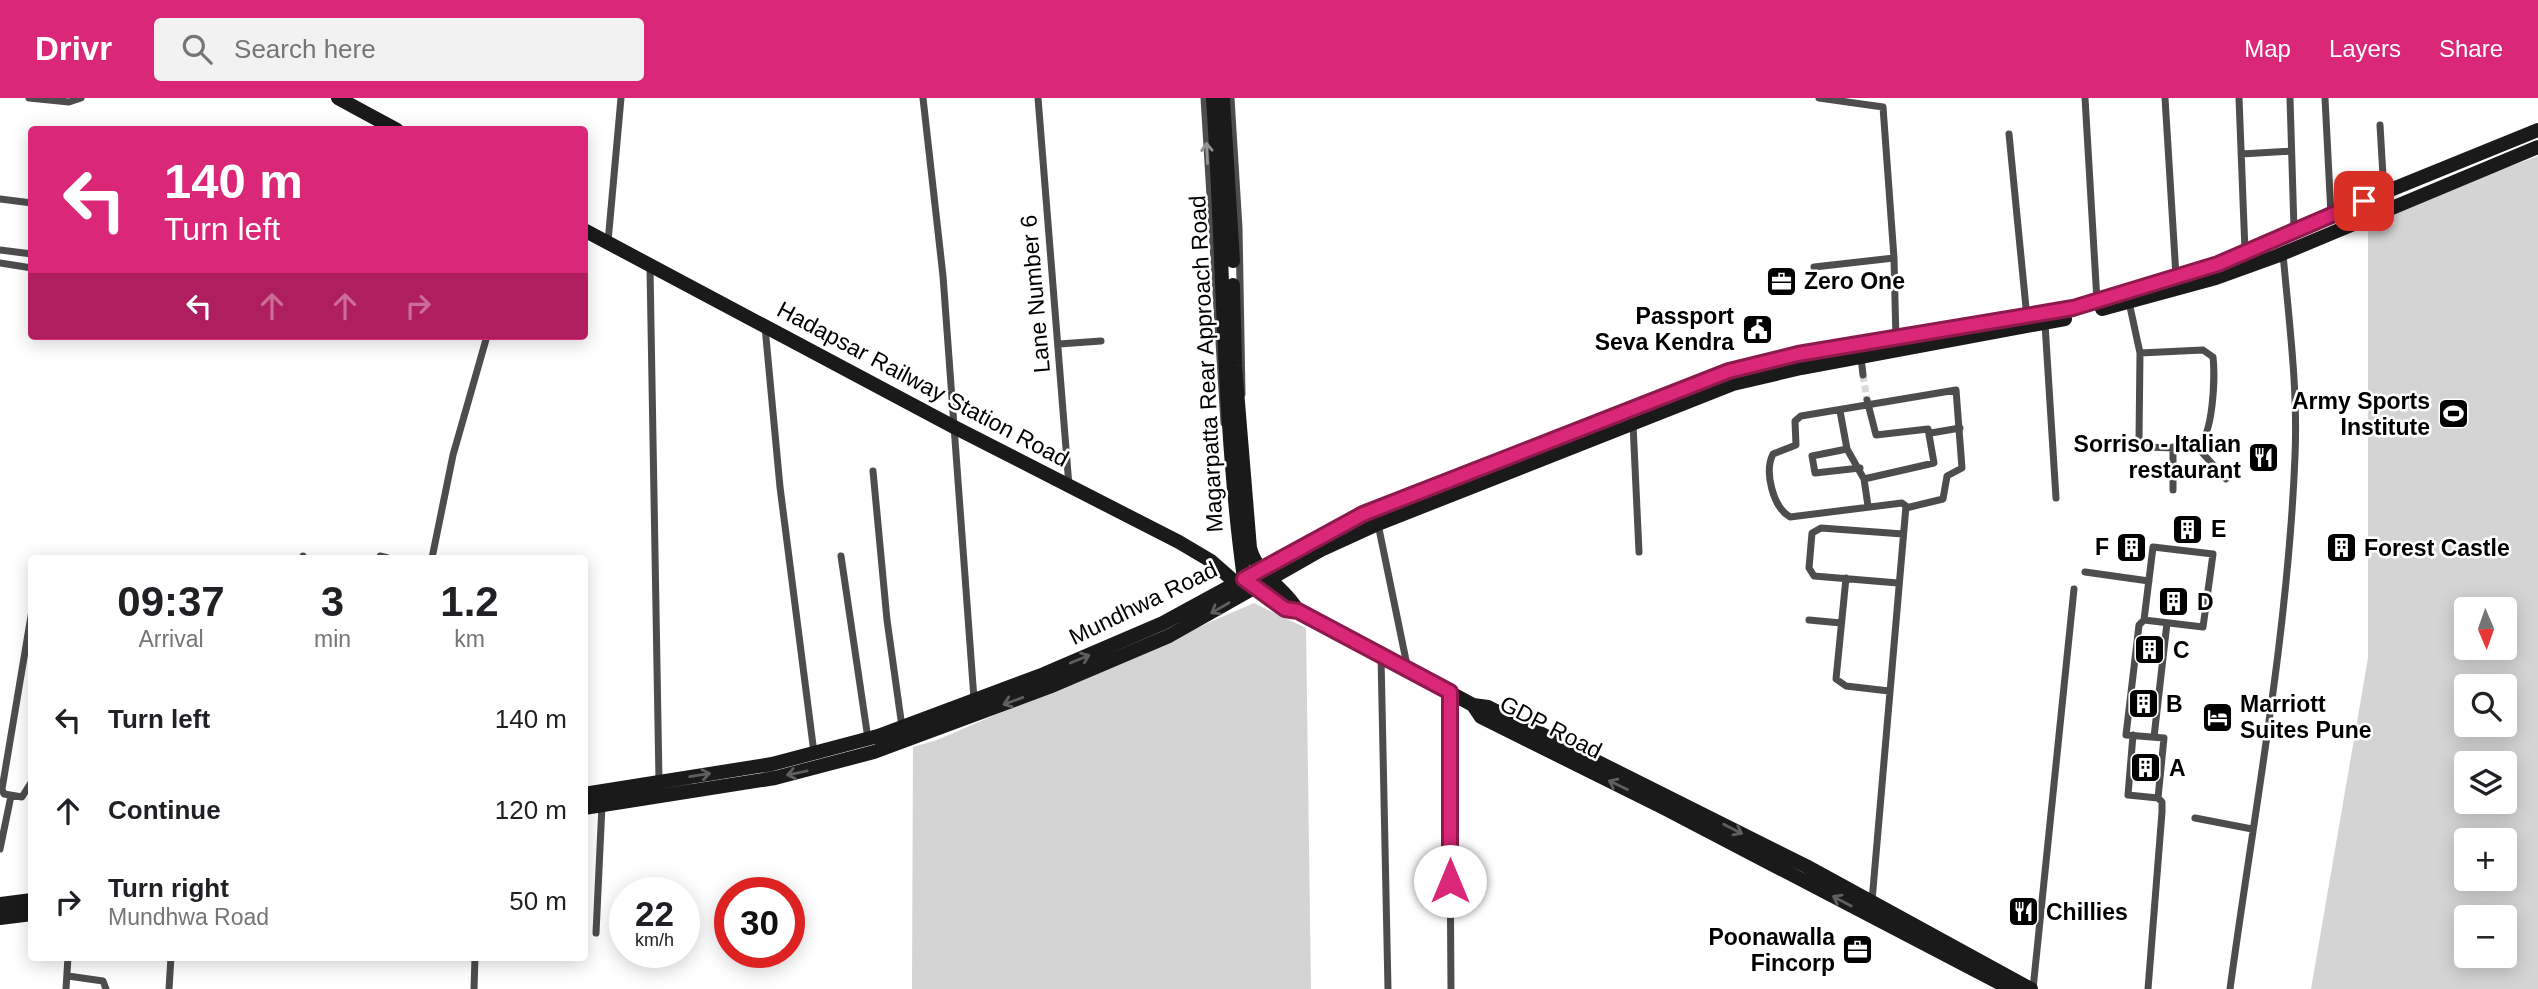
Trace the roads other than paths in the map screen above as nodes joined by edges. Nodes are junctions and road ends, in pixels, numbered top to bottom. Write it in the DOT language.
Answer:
graph roads {
  1 [pos="29,98"];
  2 [pos="80,98"];
  3 [pos="338,98"];
  4 [pos="621,98"];
  5 [pos="923,98"];
  6 [pos="1038,98"];
  7 [pos="1204,98"];
  8 [pos="1213,98"];
  9 [pos="1223,98"];
  10 [pos="1231,98"];
  11 [pos="1819,98"];
  12 [pos="2085,98"];
  13 [pos="2165,98"];
  14 [pos="2239,98"];
  15 [pos="2290,98"];
  16 [pos="2325,98"];
  17 [pos="2380,125"];
  18 [pos="390,126"];
  19 [pos="2538,130"];
  20 [pos="2009,134"];
  21 [pos="2538,142"];
  22 [pos="2291,151"];
  23 [pos="2241,154"];
  24 [pos="2384,193"];
  25 [pos="0,199"];
  26 [pos="28,202"];
  27 [pos="2336,218"];
  28 [pos="588,232"];
  29 [pos="2289,232"];
  30 [pos="608,243"];
  31 [pos="2301,246"];
  32 [pos="0,250"];
  33 [pos="2245,253"];
  34 [pos="2283,253"];
  35 [pos="28,254"];
  36 [pos="1894,258"];
  37 [pos="0,263"];
  38 [pos="28,267"];
  39 [pos="1814,267"];
  40 [pos="650,268"];
  41 [pos="2176,276"];
  42 [pos="2097,301"];
  43 [pos="2129,302"];
  44 [pos="2027,318"];
  45 [pos="2045,324"];
  46 [pos="765,327"];
  47 [pos="486,340"];
  48 [pos="1101,341"];
  49 [pos="1896,343"];
  50 [pos="1059,344"];
  51 [pos="2140,353"];
  52 [pos="1861,357"];
  53 [pos="1230,368"];
  54 [pos="1863,375"];
  55 [pos="1731,378"];
  56 [pos="1867,403"];
  57 [pos="1840,411"];
  58 [pos="1239,412"];
  59 [pos="1633,424"];
  60 [pos="954,427"];
  61 [pos="1961,428"];
  62 [pos="1931,432"];
  63 [pos="1231,440"];
  64 [pos="2196,446"];
  65 [pos="2174,447"];
  66 [pos="1847,449"];
  67 [pos="1860,468"];
  68 [pos="873,471"];
  69 [pos="1864,479"];
  70 [pos="2226,479"];
  71 [pos="1456,485"];
  72 [pos="1069,486"];
  73 [pos="2173,491"];
  74 [pos="2056,498"];
  75 [pos="1868,506"];
  76 [pos="1906,508"];
  77 [pos="1378,524"];
  78 [pos="1903,534"];
  79 [pos="1639,552"];
  80 [pos="433,555"];
  81 [pos="841,556"];
  82 [pos="2085,572"];
  83 [pos="1265,575"];
  84 [pos="1846,578"];
  85 [pos="2149,581"];
  86 [pos="1245,583"];
  87 [pos="1898,583"];
  88 [pos="2074,589"];
  89 [pos="1298,611"];
  90 [pos="1809,620"];
  91 [pos="2144,620"];
  92 [pos="1841,623"];
  93 [pos="2167,623"];
  94 [pos="28,632"];
  95 [pos="1381,656"];
  96 [pos="1408,670"];
  97 [pos="1889,691"];
  98 [pos="1450,692"];
  99 [pos="974,700"];
  100 [pos="902,727"];
  101 [pos="2133,735"];
  102 [pos="2154,737"];
  103 [pos="877,741"];
  104 [pos="814,755"];
  105 [pos="659,781"];
  106 [pos="28,791"];
  107 [pos="588,793"];
  108 [pos="11,796"];
  109 [pos="2158,798"];
  110 [pos="602,806"];
  111 [pos="588,808"];
  112 [pos="2195,818"];
  113 [pos="2252,829"];
  114 [pos="0,849"];
  115 [pos="28,900"];
  116 [pos="0,904"];
  117 [pos="1870,909"];
  118 [pos="28,914"];
  119 [pos="0,918"];
  120 [pos="596,933"];
  121 [pos="68,961"];
  122 [pos="172,961"];
  123 [pos="475,961"];
  124 [pos="68,976"];
  125 [pos="66,989"];
  126 [pos="106,989"];
  127 [pos="169,989"];
  128 [pos="474,989"];
  129 [pos="1388,989"];
  130 [pos="1451,989"];
  131 [pos="2011,989"];
  132 [pos="2032,989"];
  133 [pos="2148,989"];
  134 [pos="2230,989"];
  1 -- 2 [label="street"];
  3 -- 18 [label="main road"];
  4 -- 30 [label="street"];
  5 -- 60 [label="street"];
  6 -- 50 [label="street, Lane Number 6"];
  63 -- 7 [label="street, one-way"];
  8 -- 53 [label="main road, Magarpatta Rear Approach Road"];
  9 -- 53 [label="main road, Magarpatta Rear Approach Road"];
  10 -- 58 [label="street"];
  11 -- 36 [label="street"];
  12 -- 42 [label="street"];
  13 -- 41 [label="street"];
  14 -- 23 [label="street"];
  15 -- 22 [label="street"];
  16 -- 27 [label="street"];
  17 -- 24 [label="street"];
  19 -- 24 [label="main road"];
  20 -- 44 [label="street"];
  21 -- 27 [label="main road"];
  21 -- 31 [label="main road, Mundhwa Road"];
  22 -- 23 [label="street"];
  22 -- 29 [label="street"];
  23 -- 33 [label="street"];
  24 -- 27 [label="main road"];
  25 -- 26 [label="street"];
  27 -- 29 [label="main road, Mundhwa Road"];
  27 -- 31 [label="main road"];
  28 -- 30 [label="main road, Hadapsar Railway Station Road"];
  29 -- 33 [label="main road, Mundhwa Road"];
  30 -- 40 [label="main road, Hadapsar Railway Station Road"];
  31 -- 34 [label="main road, Mundhwa Road"];
  32 -- 35 [label="street"];
  33 -- 41 [label="main road, Mundhwa Road"];
  34 -- 43 [label="main road, Mundhwa Road"];
  34 -- 113 [label="street"];
  36 -- 39 [label="street"];
  36 -- 49 [label="street"];
  37 -- 38 [label="street"];
  40 -- 46 [label="main road, Hadapsar Railway Station Road"];
  40 -- 105 [label="street"];
  41 -- 42 [label="main road, Mundhwa Road"];
  42 -- 44 [label="main road, Mundhwa Road"];
  43 -- 45 [label="main road, Mundhwa Road"];
  43 -- 51 [label="street"];
  44 -- 49 [label="main road, Mundhwa Road"];
  45 -- 49 [label="main road, Mundhwa Road"];
  45 -- 74 [label="street"];
  46 -- 60 [label="main road, Hadapsar Railway Station Road"];
  46 -- 104 [label="street"];
  47 -- 80 [label="street"];
  48 -- 50 [label="street"];
  49 -- 52 [label="main road, Mundhwa Road"];
  49 -- 55 [label="main road, Mundhwa Road"];
  50 -- 72 [label="street, Lane Number 6"];
  51 -- 64 [label="street"];
  51 -- 65 [label="street"];
  52 -- 54 [label="street"];
  52 -- 55 [label="main road, Mundhwa Road"];
  53 -- 58 [label="main road, Magarpatta Rear Approach Road"];
  53 -- 63 [label="main road, Magarpatta Rear Approach Road"];
  55 -- 59 [label="main road, Mundhwa Road"];
  55 -- 71 [label="main road, Mundhwa Road"];
  56 -- 57 [label="street"];
  56 -- 61 [label="street"];
  56 -- 62 [label="street"];
  57 -- 66 [label="street"];
  57 -- 75 [label="street"];
  58 -- 83 [label="main road, Magarpatta Rear Approach Road"];
  59 -- 71 [label="main road, Mundhwa Road"];
  59 -- 79 [label="street"];
  60 -- 72 [label="main road, Hadapsar Railway Station Road"];
  60 -- 99 [label="street"];
  61 -- 62 [label="street"];
  61 -- 76 [label="street"];
  62 -- 69 [label="street"];
  63 -- 86 [label="main road, Magarpatta Rear Approach Road"];
  64 -- 65 [label="street"];
  64 -- 70 [label="street"];
  65 -- 73 [label="street"];
  66 -- 67 [label="street"];
  66 -- 67 [label="street"];
  67 -- 69 [label="street"];
  68 -- 100 [label="street"];
  69 -- 75 [label="street"];
  71 -- 77 [label="main road, Mundhwa Road"];
  71 -- 83 [label="main road, Mundhwa Road"];
  72 -- 86 [label="main road, Hadapsar Railway Station Road"];
  75 -- 76 [label="street"];
  76 -- 78 [label="street"];
  77 -- 83 [label="main road, Mundhwa Road"];
  77 -- 96 [label="street"];
  78 -- 84 [label="street"];
  78 -- 87 [label="street"];
  81 -- 103 [label="street"];
  82 -- 85 [label="street"];
  83 -- 86 [label="main road, Mundhwa Road"];
  83 -- 89 [label="main road, Magarpatta Rear Approach Road"];
  84 -- 87 [label="street"];
  84 -- 92 [label="street"];
  85 -- 91 [label="street"];
  85 -- 93 [label="street"];
  86 -- 89 [label="main road"];
  99 -- 86 [label="main road, Mundhwa Road, one-way"];
  86 -- 103 [label="main road, Mundhwa Road, one-way"];
  87 -- 97 [label="street"];
  88 -- 132 [label="street"];
  89 -- 95 [label="main road, GDP Road"];
  90 -- 92 [label="street"];
  91 -- 93 [label="street"];
  91 -- 101 [label="street"];
  92 -- 97 [label="street"];
  93 -- 102 [label="street"];
  94 -- 108 [label="street"];
  95 -- 96 [label="main road, GDP Road"];
  95 -- 129 [label="street"];
  96 -- 98 [label="main road, GDP Road"];
  97 -- 117 [label="street"];
  98 -- 117 [label="main road, GDP Road"];
  98 -- 130 [label="street"];
  99 -- 100 [label="main road, Mundhwa Road"];
  100 -- 103 [label="main road, Mundhwa Road"];
  101 -- 102 [label="street"];
  101 -- 109 [label="street"];
  102 -- 109 [label="street"];
  103 -- 104 [label="main road, Mundhwa Road"];
  103 -- 110 [label="main road, Mundhwa Road, one-way"];
  105 -- 104 [label="main road, Mundhwa Road, one-way"];
  105 -- 107 [label="main road, Mundhwa Road"];
  106 -- 108 [label="street"];
  108 -- 114 [label="street"];
  109 -- 133 [label="street"];
  110 -- 111 [label="main road, Mundhwa Road"];
  110 -- 120 [label="street"];
  112 -- 113 [label="street"];
  113 -- 134 [label="street"];
  115 -- 116 [label="main road"];
  117 -- 131 [label="main road, GDP Road"];
  117 -- 132 [label="main road"];
  118 -- 119 [label="main road"];
  121 -- 124 [label="street"];
  122 -- 127 [label="street"];
  123 -- 128 [label="street"];
  124 -- 125 [label="street"];
  124 -- 126 [label="street"];
}
